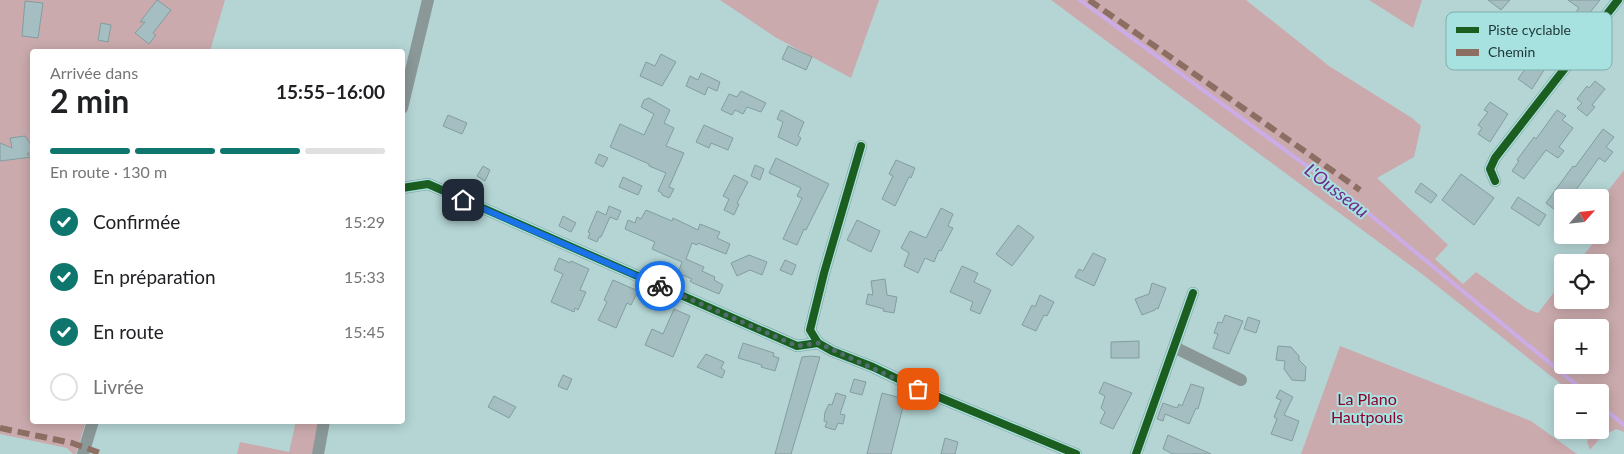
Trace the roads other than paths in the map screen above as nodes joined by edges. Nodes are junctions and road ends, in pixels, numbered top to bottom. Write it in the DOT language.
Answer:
graph roads {
  1 [pos="428,0"];
  2 [pos="1618,0"];
  3 [pos="1609,12"];
  4 [pos="1564,70"];
  5 [pos="405,96"];
  6 [pos="861,146"];
  7 [pos="1495,181"];
  8 [pos="405,188"];
  9 [pos="1193,293"];
  10 [pos="818,343"];
  11 [pos="1174,347"];
  12 [pos="1241,380"];
  13 [pos="92,424"];
  14 [pos="323,424"];
  15 [pos="83,454"];
  16 [pos="318,454"];
  17 [pos="1076,454"];
  18 [pos="1136,454"];
  1 -- 5 [label="street"];
  2 -- 3 [label="street"];
  4 -- 7 [label="street"];
  6 -- 10 [label="street"];
  8 -- 10 [label="street"];
  9 -- 11 [label="street"];
  10 -- 17 [label="street"];
  11 -- 12 [label="street"];
  11 -- 18 [label="street"];
  13 -- 15 [label="street"];
  14 -- 16 [label="street"];
}
